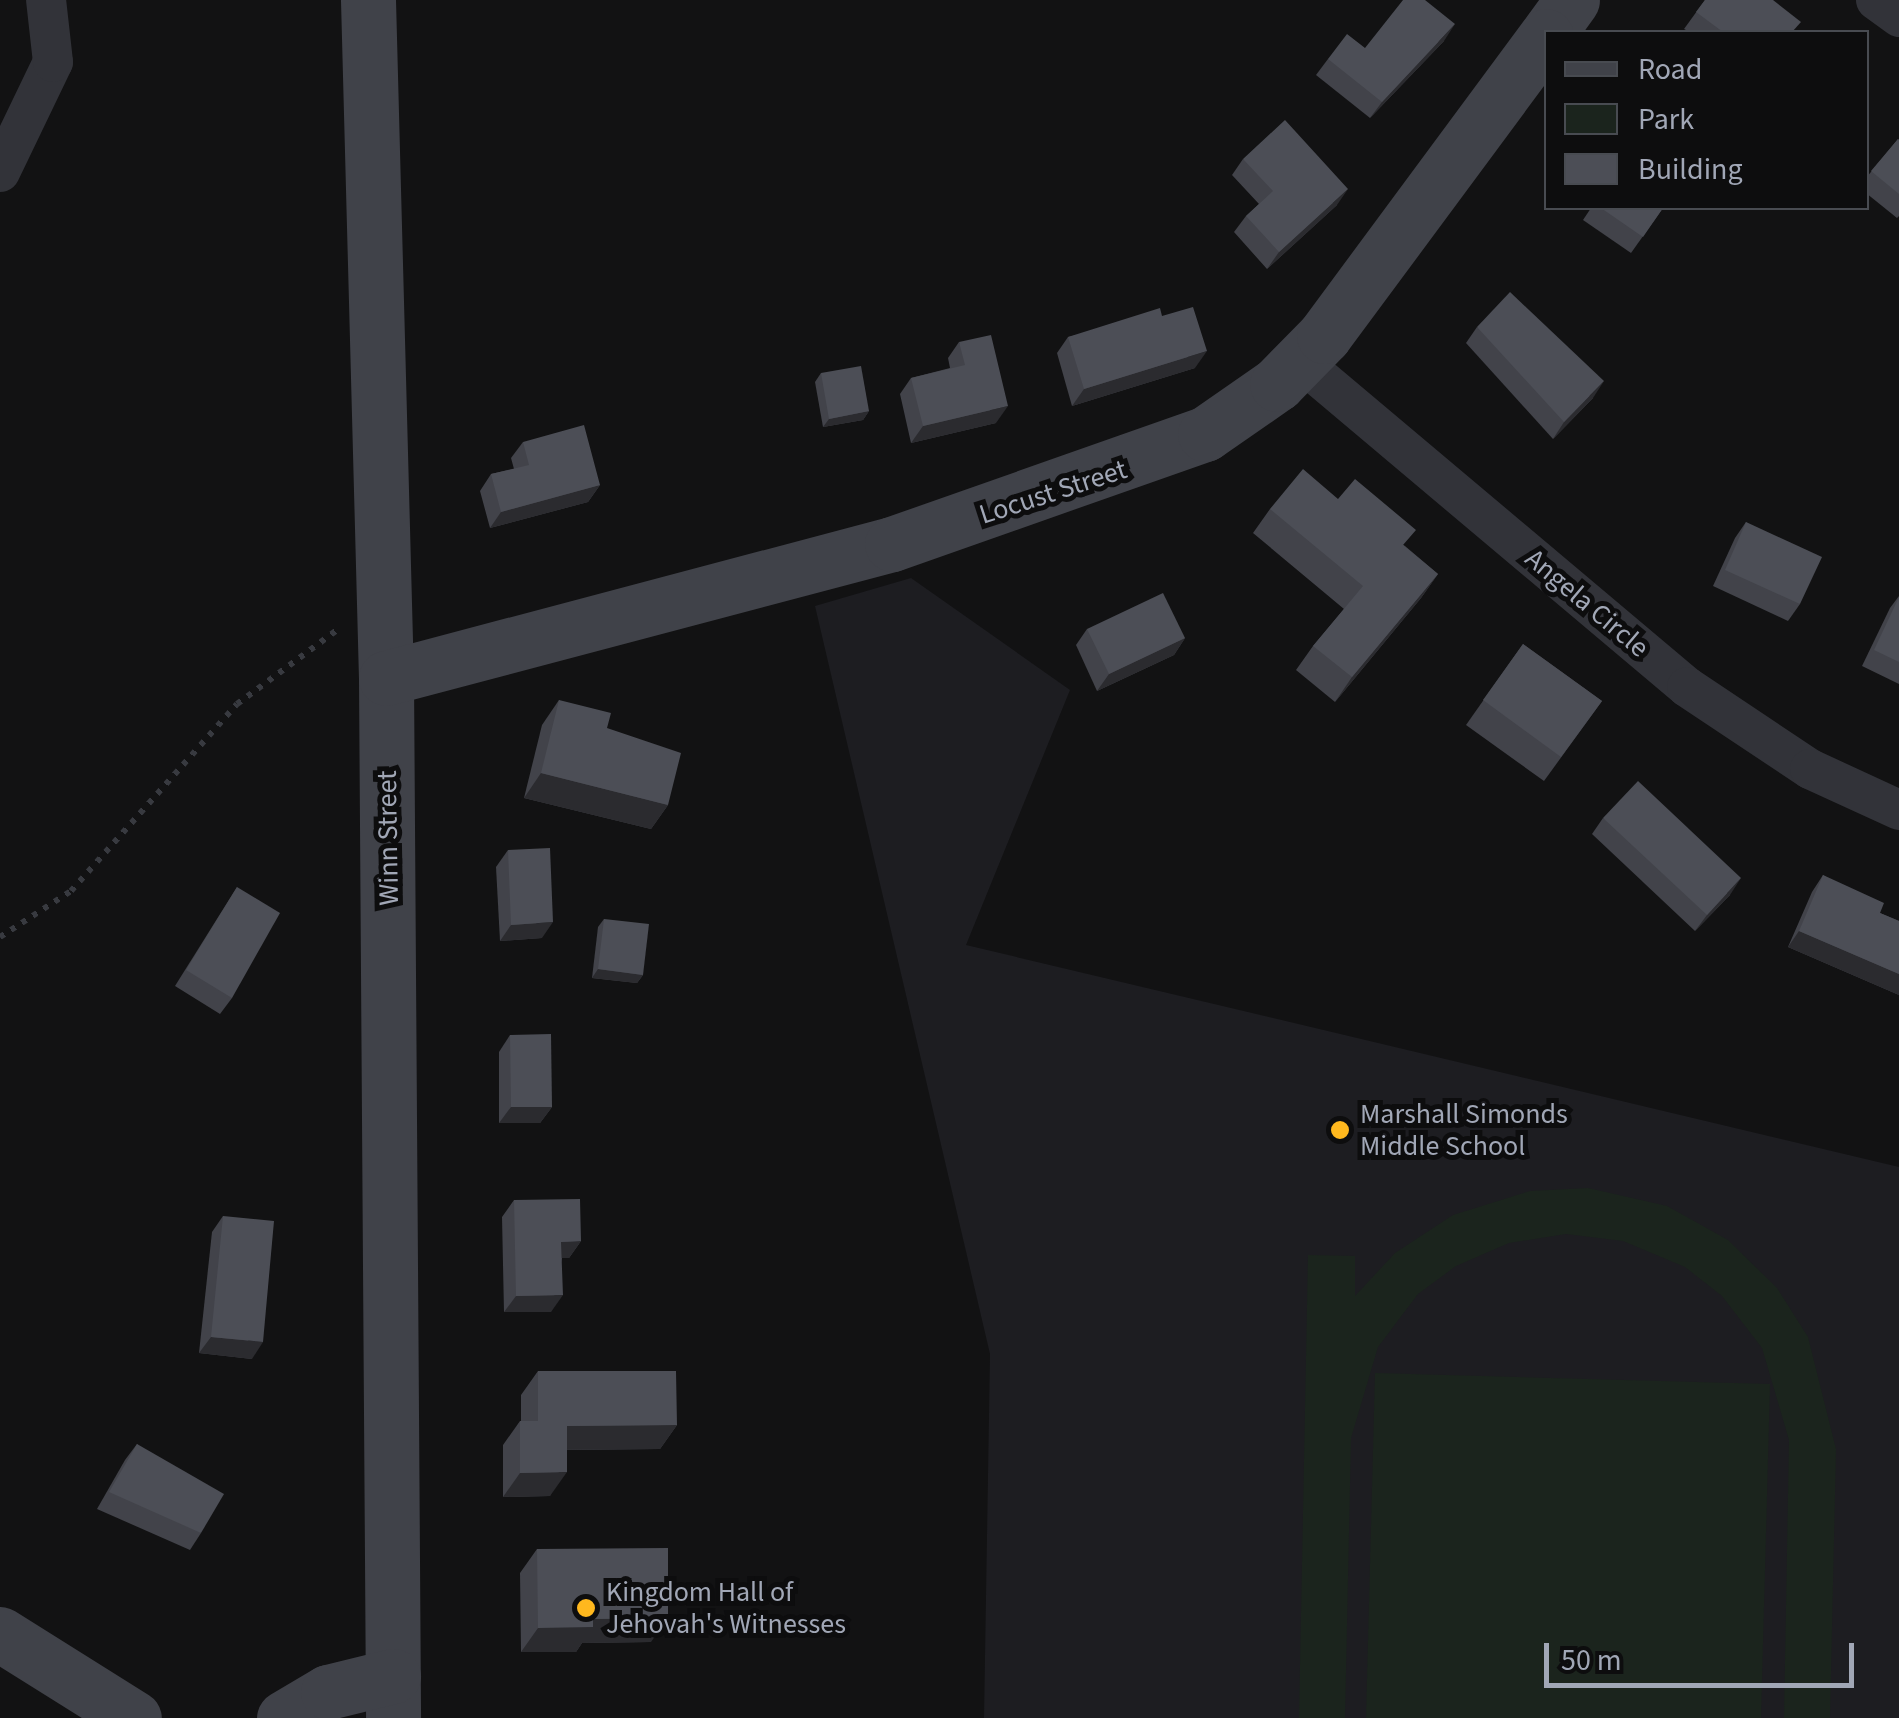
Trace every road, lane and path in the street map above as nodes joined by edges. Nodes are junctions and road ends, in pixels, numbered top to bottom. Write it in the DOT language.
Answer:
graph roads {
  1 [pos="46,0"];
  2 [pos="368,0"];
  3 [pos="1572,0"];
  4 [pos="1876,0"];
  5 [pos="1899,17"];
  6 [pos="1551,30"];
  7 [pos="1544,40"];
  8 [pos="0,172"];
  9 [pos="1300,361"];
  10 [pos="384,598"];
  11 [pos="386,678"];
  12 [pos="1899,810"];
  13 [pos="0,937"];
  14 [pos="0,1634"];
  15 [pos="393,1697"];
  16 [pos="130,1717"];
  17 [pos="284,1718"];
  1 -- 8 [label="street"];
  2 -- 10 [label="main road, Winn Street"];
  3 -- 6 [label="main road, Locust Street"];
  4 -- 5 [label="street"];
  7 -- 9 [label="main road, Locust Street"];
  9 -- 11 [label="main road, Locust Street"];
  9 -- 12 [label="street, Angela Circle"];
  10 -- 11 [label="main road, Winn Street"];
  10 -- 13 [label="path"];
  11 -- 15 [label="main road, Winn Street"];
  14 -- 16 [label="main road"];
  15 -- 17 [label="main road, Winn Street"];
}
